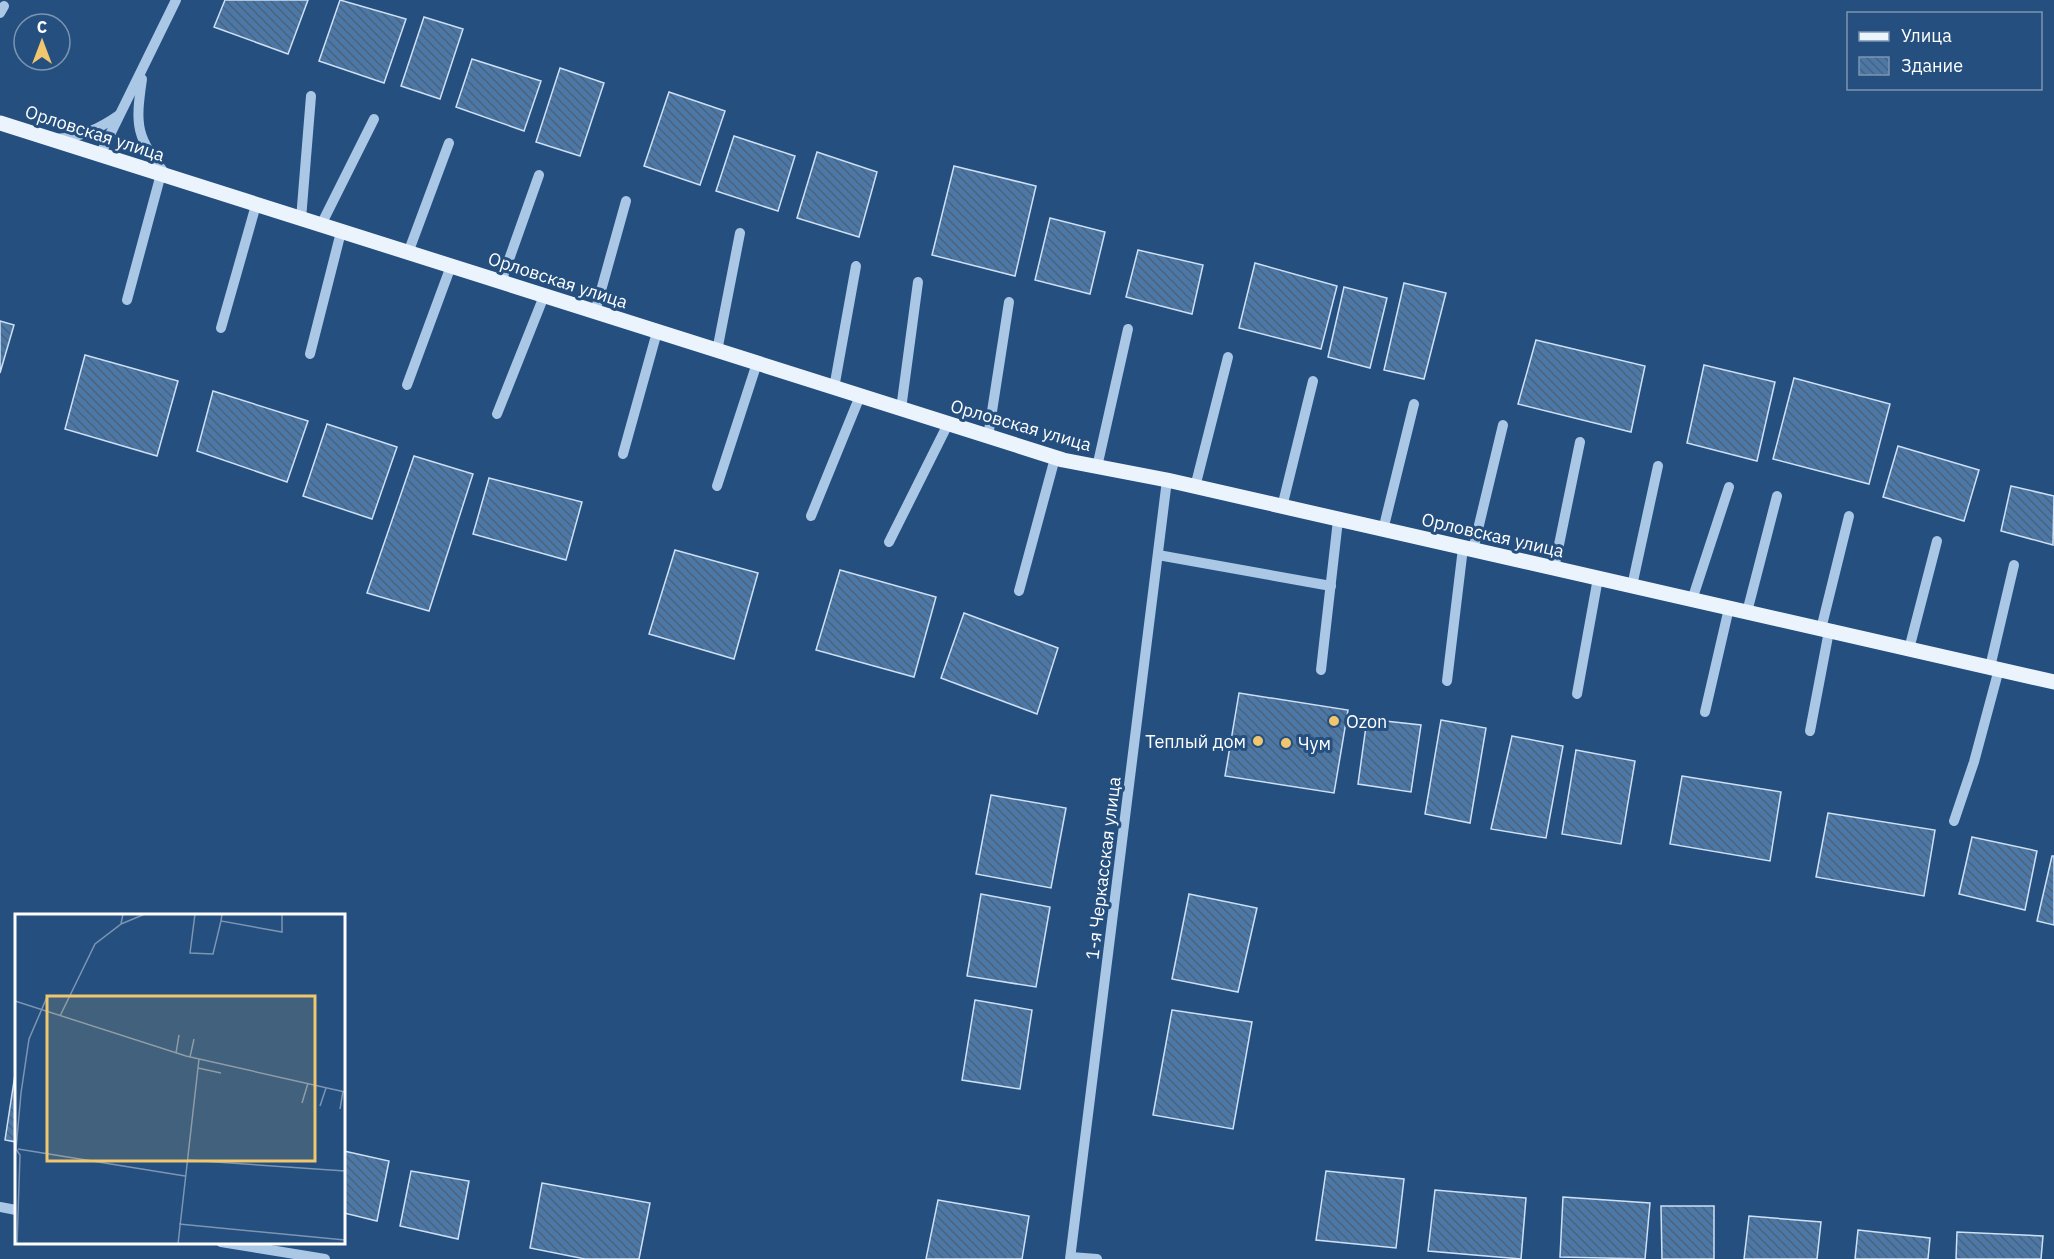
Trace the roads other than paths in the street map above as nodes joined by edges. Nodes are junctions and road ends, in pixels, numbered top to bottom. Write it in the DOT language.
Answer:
graph roads {
  1 [pos="176,0"];
  2 [pos="144,67"];
  3 [pos="311,96"];
  4 [pos="121,113"];
  5 [pos="374,119"];
  6 [pos="0,123"];
  7 [pos="50,140"];
  8 [pos="449,143"];
  9 [pos="100,155"];
  10 [pos="538,175"];
  11 [pos="164,176"];
  12 [pos="626,201"];
  13 [pos="256,205"];
  14 [pos="301,219"];
  15 [pos="321,225"];
  16 [pos="341,232"];
  17 [pos="740,233"];
  18 [pos="408,253"];
  19 [pos="451,267"];
  20 [pos="856,267"];
  21 [pos="501,282"];
  22 [pos="918,282"];
  23 [pos="544,296"];
  24 [pos="127,300"];
  25 [pos="1009,302"];
  26 [pos="594,312"];
  27 [pos="221,328"];
  28 [pos="1128,329"];
  29 [pos="657,332"];
  30 [pos="717,351"];
  31 [pos="310,354"];
  32 [pos="1228,357"];
  33 [pos="757,363"];
  34 [pos="1313,381"];
  35 [pos="407,385"];
  36 [pos="834,388"];
  37 [pos="860,396"];
  38 [pos="1414,404"];
  39 [pos="901,409"];
  40 [pos="497,414"];
  41 [pos="948,424"];
  42 [pos="1503,425"];
  43 [pos="988,437"];
  44 [pos="1580,442"];
  45 [pos="623,454"];
  46 [pos="1055,458"];
  47 [pos="1658,466"];
  48 [pos="1097,467"];
  49 [pos="1167,480"];
  50 [pos="717,486"];
  51 [pos="1195,487"];
  52 [pos="1729,487"];
  53 [pos="1777,496"];
  54 [pos="1282,507"];
  55 [pos="811,516"];
  56 [pos="1849,516"];
  57 [pos="1338,520"];
  58 [pos="1383,530"];
  59 [pos="1937,541"];
  60 [pos="889,542"];
  61 [pos="1468,549"];
  62 [pos="1158,555"];
  63 [pos="2014,565"];
  64 [pos="1554,569"];
  65 [pos="1598,578"];
  66 [pos="1331,586"];
  67 [pos="1632,586"];
  68 [pos="1018,591"];
  69 [pos="1692,600"];
  70 [pos="1729,608"];
  71 [pos="1747,612"];
  72 [pos="1825,630"];
  73 [pos="1909,649"];
  74 [pos="1994,668"];
  75 [pos="1321,670"];
  76 [pos="1447,681"];
  77 [pos="2054,682"];
  78 [pos="1577,694"];
  79 [pos="1706,712"];
  80 [pos="1810,731"];
  81 [pos="1954,821"];
  82 [pos="0,1208"];
  83 [pos="15,1210"];
  84 [pos="233,1244"];
  85 [pos="1071,1258"];
  86 [pos="325,1259"];
  87 [pos="1097,1259"];
  1 -- 2 [label="street"];
  2 -- 4 [label="street"];
  2 -- 11 [label="street"];
  3 -- 14 [label="street"];
  4 -- 7 [label="street"];
  4 -- 9 [label="street"];
  5 -- 15 [label="street"];
  6 -- 7 [label="main road, Орловская улица"];
  7 -- 9 [label="main road, Орловская улица"];
  8 -- 18 [label="street"];
  9 -- 11 [label="main road, Орловская улица"];
  10 -- 21 [label="street"];
  11 -- 13 [label="main road, Орловская улица"];
  11 -- 24 [label="street"];
  12 -- 26 [label="street"];
  13 -- 14 [label="main road, Орловская улица"];
  13 -- 27 [label="street"];
  14 -- 15 [label="main road, Орловская улица"];
  15 -- 16 [label="main road, Орловская улица"];
  16 -- 18 [label="main road, Орловская улица"];
  16 -- 31 [label="street"];
  17 -- 30 [label="street"];
  18 -- 19 [label="main road, Орловская улица"];
  19 -- 21 [label="main road, Орловская улица"];
  19 -- 35 [label="street"];
  20 -- 36 [label="street"];
  21 -- 23 [label="main road, Орловская улица"];
  22 -- 39 [label="street"];
  23 -- 26 [label="main road, Орловская улица"];
  23 -- 40 [label="street"];
  25 -- 43 [label="street"];
  26 -- 29 [label="main road, Орловская улица"];
  28 -- 48 [label="street"];
  29 -- 30 [label="main road, Орловская улица"];
  29 -- 45 [label="street"];
  30 -- 33 [label="main road, Орловская улица"];
  32 -- 51 [label="street"];
  33 -- 36 [label="main road, Орловская улица"];
  33 -- 50 [label="street"];
  34 -- 54 [label="street"];
  36 -- 37 [label="main road, Орловская улица"];
  37 -- 39 [label="main road, Орловская улица"];
  37 -- 55 [label="street"];
  38 -- 58 [label="street"];
  39 -- 41 [label="main road, Орловская улица"];
  41 -- 43 [label="main road, Орловская улица"];
  41 -- 60 [label="street"];
  42 -- 61 [label="street"];
  43 -- 46 [label="main road, Орловская улица"];
  44 -- 64 [label="street"];
  46 -- 48 [label="main road, Орловская улица"];
  46 -- 68 [label="street"];
  47 -- 67 [label="street"];
  48 -- 49 [label="main road, Орловская улица"];
  49 -- 51 [label="main road, Орловская улица"];
  49 -- 62 [label="street, 1-я Черкасская улица"];
  51 -- 54 [label="main road, Орловская улица"];
  52 -- 69 [label="street"];
  53 -- 71 [label="street"];
  54 -- 57 [label="main road, Орловская улица"];
  56 -- 72 [label="street"];
  57 -- 58 [label="main road, Орловская улица"];
  57 -- 66 [label="street"];
  58 -- 61 [label="main road, Орловская улица"];
  59 -- 73 [label="street"];
  61 -- 64 [label="main road, Орловская улица"];
  61 -- 76 [label="street"];
  62 -- 66 [label="street"];
  62 -- 85 [label="street, 1-я Черкасская улица"];
  63 -- 74 [label="street"];
  64 -- 65 [label="main road, Орловская улица"];
  65 -- 67 [label="main road, Орловская улица"];
  65 -- 78 [label="street"];
  66 -- 75 [label="street"];
  67 -- 69 [label="main road, Орловская улица"];
  69 -- 70 [label="main road, Орловская улица"];
  70 -- 71 [label="main road, Орловская улица"];
  70 -- 79 [label="street"];
  71 -- 72 [label="main road, Орловская улица"];
  72 -- 73 [label="main road, Орловская улица"];
  72 -- 80 [label="street"];
  73 -- 74 [label="main road, Орловская улица"];
  74 -- 77 [label="main road, Орловская улица"];
  74 -- 81 [label="street"];
  82 -- 83 [label="street"];
  84 -- 86 [label="street"];
  85 -- 87 [label="street"];
}
